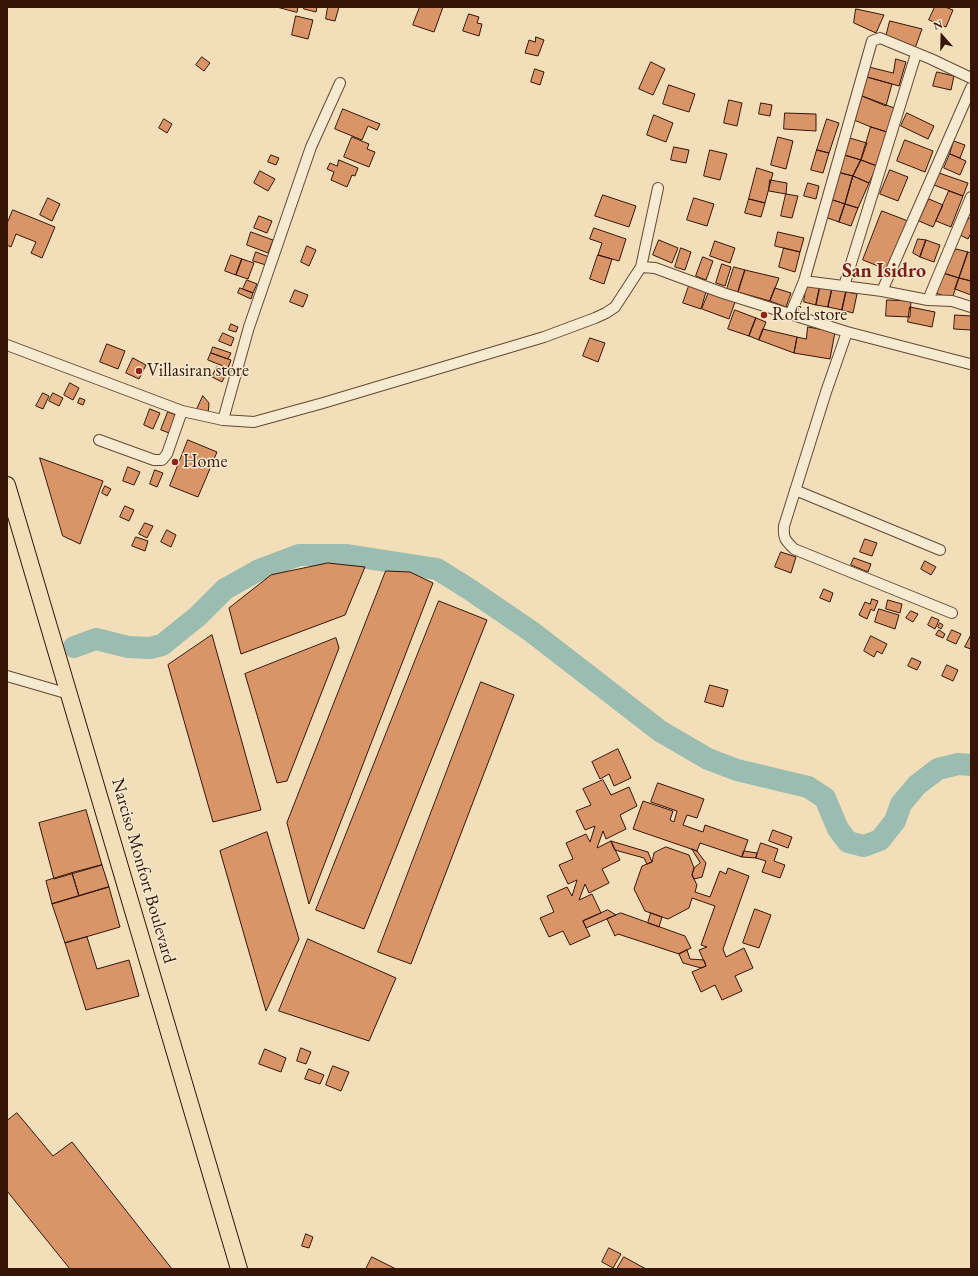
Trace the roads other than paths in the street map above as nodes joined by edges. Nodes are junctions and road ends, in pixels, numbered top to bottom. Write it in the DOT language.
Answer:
graph roads {
  1 [pos="916,54"];
  2 [pos="971,78"];
  3 [pos="340,83"];
  4 [pos="971,88"];
  5 [pos="658,188"];
  6 [pos="971,197"];
  7 [pos="641,267"];
  8 [pos="804,281"];
  9 [pos="844,286"];
  10 [pos="882,291"];
  11 [pos="928,300"];
  12 [pos="971,307"];
  13 [pos="790,315"];
  14 [pos="847,332"];
  15 [pos="7,345"];
  16 [pos="970,364"];
  17 [pos="182,411"];
  18 [pos="223,420"];
  19 [pos="99,440"];
  20 [pos="7,485"];
  21 [pos="795,490"];
  22 [pos="940,550"];
  23 [pos="952,613"];
  24 [pos="7,676"];
  25 [pos="69,694"];
  26 [pos="239,1269"];
  1 -- 2 [label="street"];
  1 -- 8 [label="street"];
  1 -- 9 [label="street"];
  3 -- 18 [label="street"];
  4 -- 10 [label="street"];
  5 -- 7 [label="street"];
  6 -- 11 [label="street"];
  7 -- 13 [label="street"];
  7 -- 18 [label="street"];
  8 -- 9 [label="street"];
  8 -- 13 [label="street"];
  9 -- 10 [label="street"];
  10 -- 11 [label="street"];
  11 -- 12 [label="street"];
  13 -- 14 [label="street"];
  14 -- 16 [label="street"];
  14 -- 21 [label="street"];
  15 -- 17 [label="street"];
  17 -- 18 [label="street"];
  17 -- 19 [label="street"];
  20 -- 25 [label="main road, Narciso Monfort Boulevard"];
  21 -- 22 [label="street"];
  21 -- 23 [label="street"];
  24 -- 25 [label="street"];
  25 -- 26 [label="main road, Narciso Monfort Boulevard"];
}
